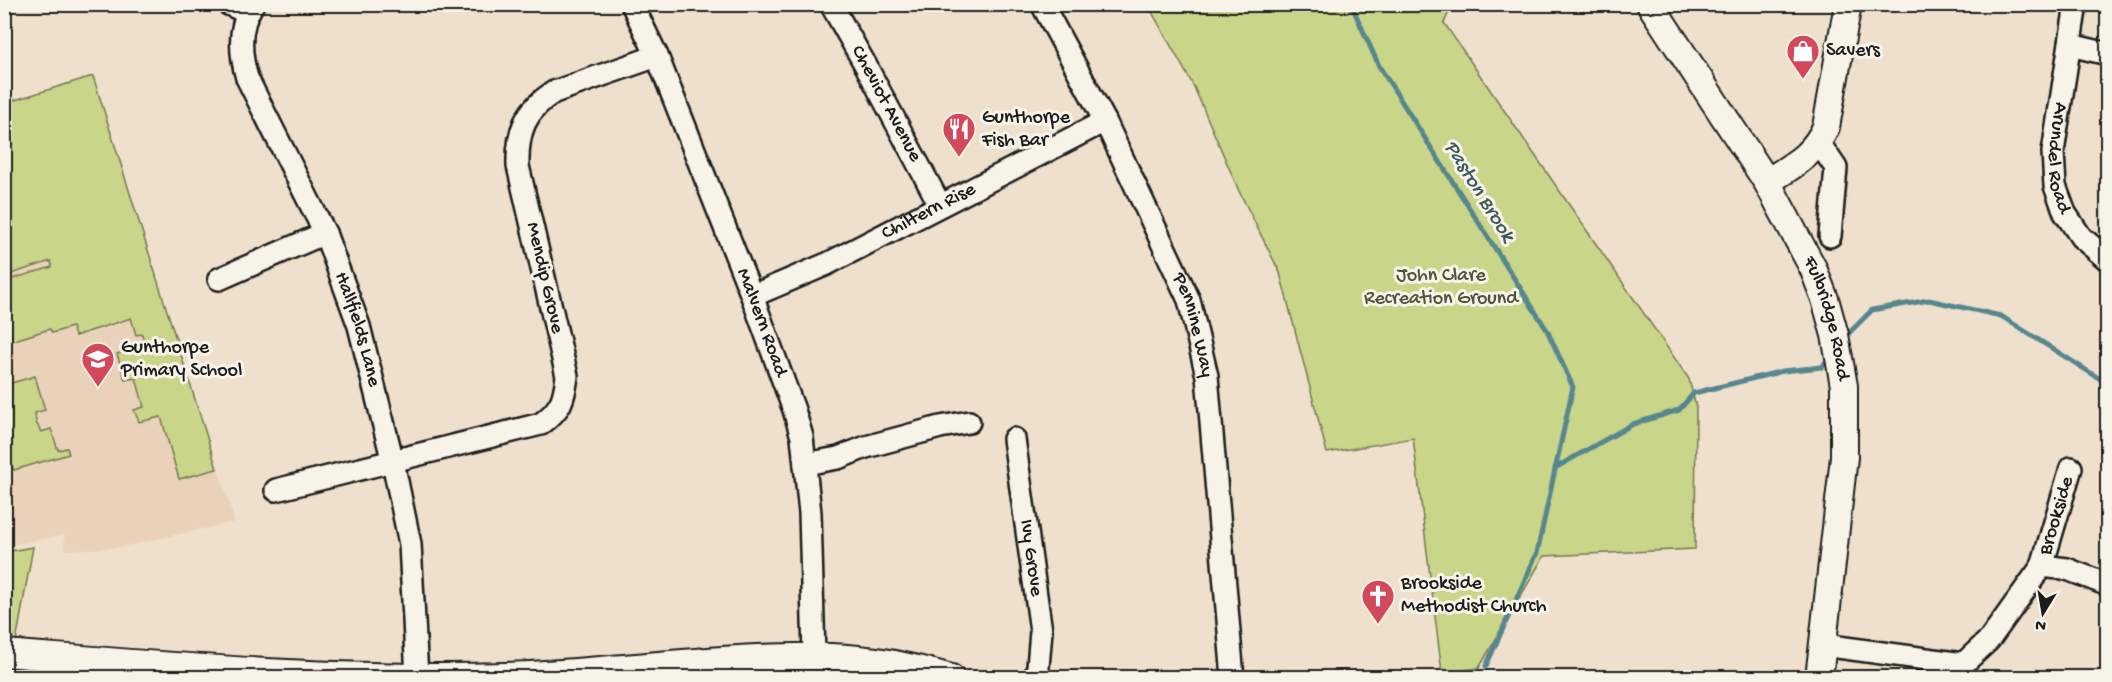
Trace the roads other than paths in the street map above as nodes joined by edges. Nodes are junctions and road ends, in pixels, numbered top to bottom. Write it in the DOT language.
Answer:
graph roads {
  1 [pos="228,4"];
  2 [pos="632,4"];
  3 [pos="831,4"];
  4 [pos="1042,4"];
  5 [pos="1650,4"];
  6 [pos="1848,4"];
  7 [pos="2076,4"];
  8 [pos="250,9"];
  9 [pos="2070,45"];
  10 [pos="2108,54"];
  11 [pos="657,56"];
  12 [pos="1105,121"];
  13 [pos="1819,143"];
  14 [pos="1767,182"];
  15 [pos="940,205"];
  16 [pos="325,233"];
  17 [pos="1830,237"];
  18 [pos="2108,260"];
  19 [pos="219,279"];
  20 [pos="752,296"];
  21 [pos="969,422"];
  22 [pos="1014,439"];
  23 [pos="393,462"];
  24 [pos="805,464"];
  25 [pos="2071,468"];
  26 [pos="276,490"];
  27 [pos="2042,566"];
  28 [pos="2108,585"];
  29 [pos="1823,645"];
  30 [pos="4,653"];
  31 [pos="813,656"];
  32 [pos="624,672"];
  33 [pos="417,677"];
  34 [pos="951,678"];
  35 [pos="1035,678"];
  36 [pos="1233,678"];
  37 [pos="1819,678"];
  1 -- 8 [label="street"];
  2 -- 11 [label="street, Malvern Road"];
  3 -- 15 [label="street, Cheviot Avenue"];
  4 -- 12 [label="street, Pennine Way"];
  5 -- 14 [label="street, Fulbridge Road"];
  6 -- 13 [label="street"];
  7 -- 9 [label="street, Arundel Road"];
  8 -- 16 [label="street, Hallfields Lane"];
  9 -- 10 [label="street"];
  9 -- 18 [label="street, Arundel Road"];
  11 -- 20 [label="street, Malvern Road"];
  11 -- 23 [label="street, Mendip Grove"];
  12 -- 15 [label="street, Chiltern Rise"];
  12 -- 36 [label="street, Pennine Way"];
  13 -- 14 [label="street"];
  13 -- 17 [label="street"];
  14 -- 29 [label="street, Fulbridge Road"];
  15 -- 20 [label="street, Chiltern Rise"];
  16 -- 19 [label="street"];
  16 -- 23 [label="street, Hallfields Lane"];
  20 -- 24 [label="street, Malvern Road"];
  21 -- 24 [label="street"];
  22 -- 35 [label="street, Ivy Grove"];
  23 -- 26 [label="street, Mendip Grove"];
  23 -- 33 [label="street, Hallfields Lane"];
  24 -- 31 [label="street, Malvern Road"];
  25 -- 27 [label="street, Brookside"];
  27 -- 28 [label="street, Brookside"];
  27 -- 29 [label="street, Brookside"];
  29 -- 37 [label="street, Fulbridge Road"];
  30 -- 33 [label="street"];
  31 -- 32 [label="street"];
  31 -- 34 [label="street"];
  32 -- 33 [label="street"];
}
